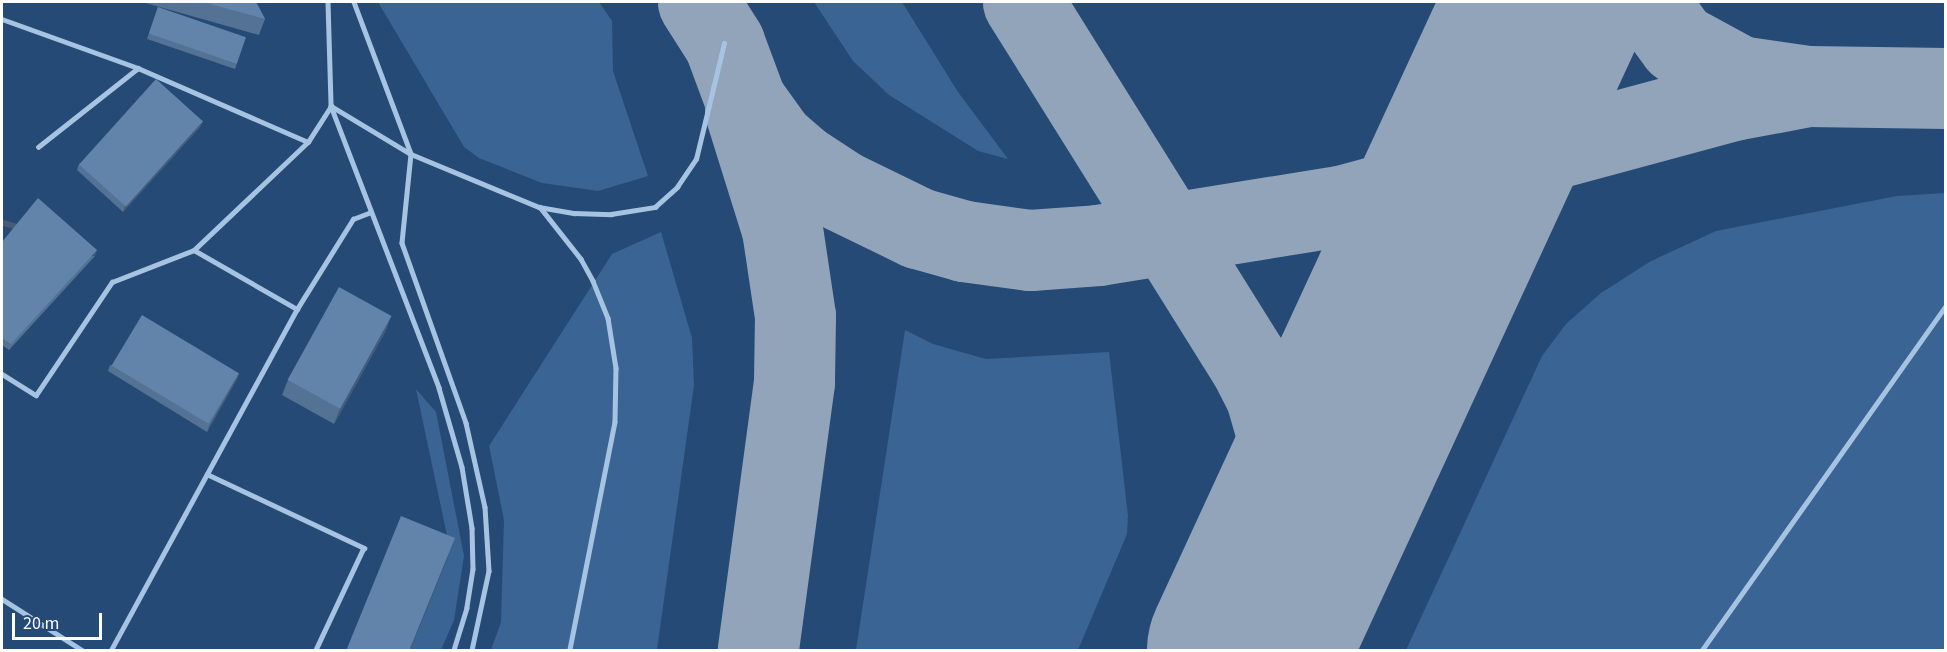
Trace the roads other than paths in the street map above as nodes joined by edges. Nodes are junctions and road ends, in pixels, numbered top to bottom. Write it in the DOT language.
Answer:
graph roads {
  1 [pos="328,2"];
  2 [pos="354,2"];
  3 [pos="2,19"];
  4 [pos="723,43"];
  5 [pos="138,68"];
  6 [pos="331,106"];
  7 [pos="308,142"];
  8 [pos="38,147"];
  9 [pos="411,154"];
  10 [pos="539,207"];
  11 [pos="371,212"];
  12 [pos="194,250"];
  13 [pos="1946,306"];
  14 [pos="297,309"];
  15 [pos="2,374"];
  16 [pos="207,474"];
  17 [pos="2,599"];
  18 [pos="82,651"];
  19 [pos="111,651"];
  20 [pos="316,651"];
  21 [pos="454,651"];
  22 [pos="472,651"];
  23 [pos="570,651"];
  24 [pos="1702,651"];
  1 -- 6 [label="lane"];
  2 -- 9 [label="lane"];
  3 -- 5 [label="lane"];
  4 -- 10 [label="lane"];
  5 -- 7 [label="lane"];
  5 -- 8 [label="lane"];
  6 -- 7 [label="lane"];
  6 -- 9 [label="lane"];
  6 -- 11 [label="lane"];
  7 -- 12 [label="lane"];
  9 -- 10 [label="lane"];
  9 -- 22 [label="lane"];
  10 -- 23 [label="lane"];
  11 -- 14 [label="lane"];
  11 -- 21 [label="lane"];
  12 -- 14 [label="lane"];
  12 -- 15 [label="lane"];
  13 -- 24 [label="lane"];
  14 -- 16 [label="lane"];
  16 -- 19 [label="lane"];
  16 -- 20 [label="lane"];
  17 -- 18 [label="lane"];
}
